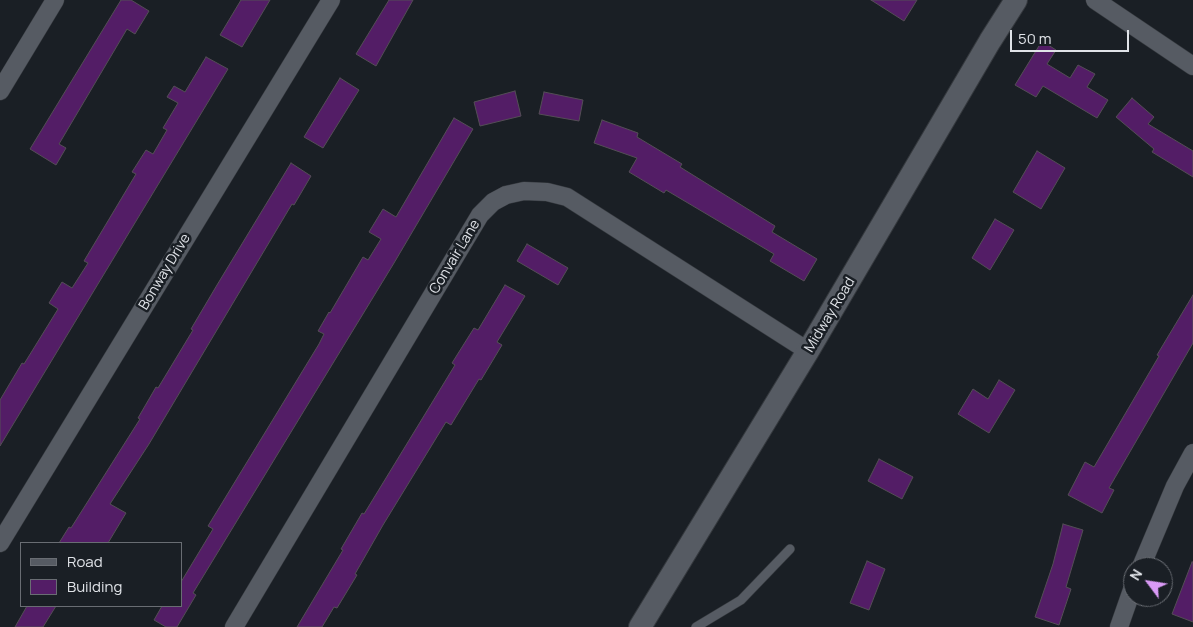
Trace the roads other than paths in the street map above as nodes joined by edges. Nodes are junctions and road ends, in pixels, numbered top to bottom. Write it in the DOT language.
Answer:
graph roads {
  1 [pos="55,0"];
  2 [pos="331,0"];
  3 [pos="1095,0"];
  4 [pos="1013,1"];
  5 [pos="1193,66"];
  6 [pos="0,92"];
  7 [pos="808,351"];
  8 [pos="1193,453"];
  9 [pos="0,543"];
  10 [pos="790,549"];
  11 [pos="1145,557"];
  12 [pos="1126,607"];
  13 [pos="234,627"];
  14 [pos="640,627"];
  15 [pos="696,627"];
  16 [pos="1119,627"];
  1 -- 6 [label="street"];
  2 -- 9 [label="street, Bonway Drive"];
  3 -- 5 [label="street"];
  4 -- 7 [label="street, Midway Road"];
  7 -- 13 [label="street, Convair Lane"];
  7 -- 14 [label="street, Midway Road"];
  8 -- 11 [label="street"];
  10 -- 15 [label="lane"];
  12 -- 16 [label="street"];
}
